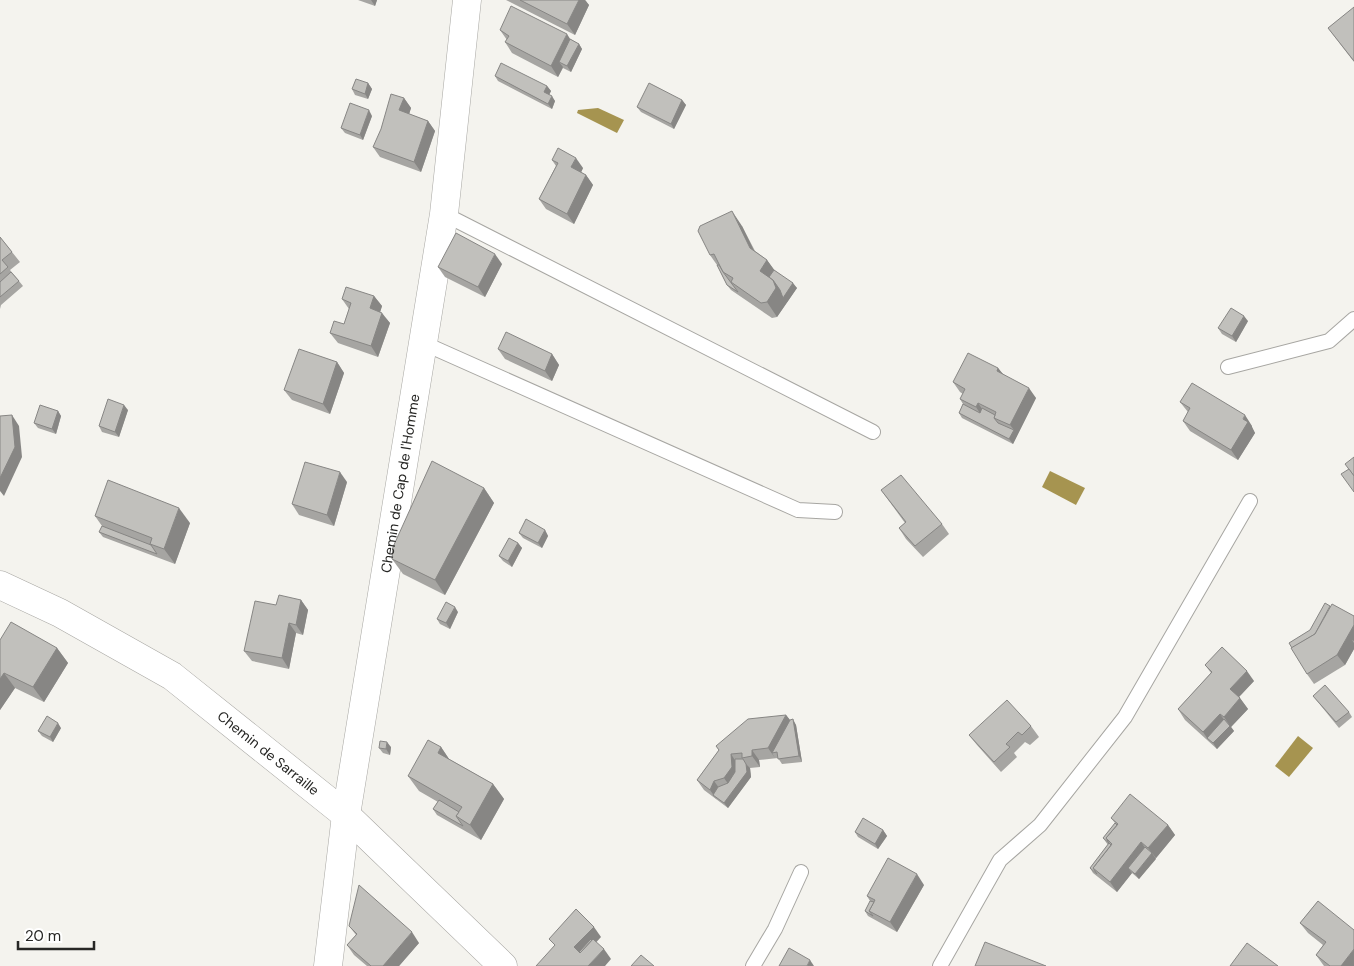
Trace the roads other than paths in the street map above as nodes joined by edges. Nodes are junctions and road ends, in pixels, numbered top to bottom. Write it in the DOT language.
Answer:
graph roads {
  1 [pos="467,0"];
  2 [pos="444,214"];
  3 [pos="1354,319"];
  4 [pos="423,343"];
  5 [pos="1228,367"];
  6 [pos="873,432"];
  7 [pos="1250,501"];
  8 [pos="835,512"];
  9 [pos="0,586"];
  10 [pos="346,815"];
  11 [pos="801,872"];
  12 [pos="328,966"];
  13 [pos="503,966"];
  14 [pos="753,966"];
  15 [pos="940,966"];
  1 -- 2 [label="street, Chemin de Cap de l'Homme"];
  2 -- 4 [label="street, Chemin de Cap de l'Homme"];
  2 -- 6 [label="lane"];
  3 -- 5 [label="lane"];
  4 -- 8 [label="lane"];
  4 -- 10 [label="street, Chemin de Cap de l'Homme"];
  7 -- 15 [label="lane"];
  9 -- 10 [label="street, Chemin de Sarraille"];
  10 -- 12 [label="street, Chemin de Cap de l'Homme"];
  10 -- 13 [label="street, Chemin de Sarraille"];
  11 -- 14 [label="lane"];
}
